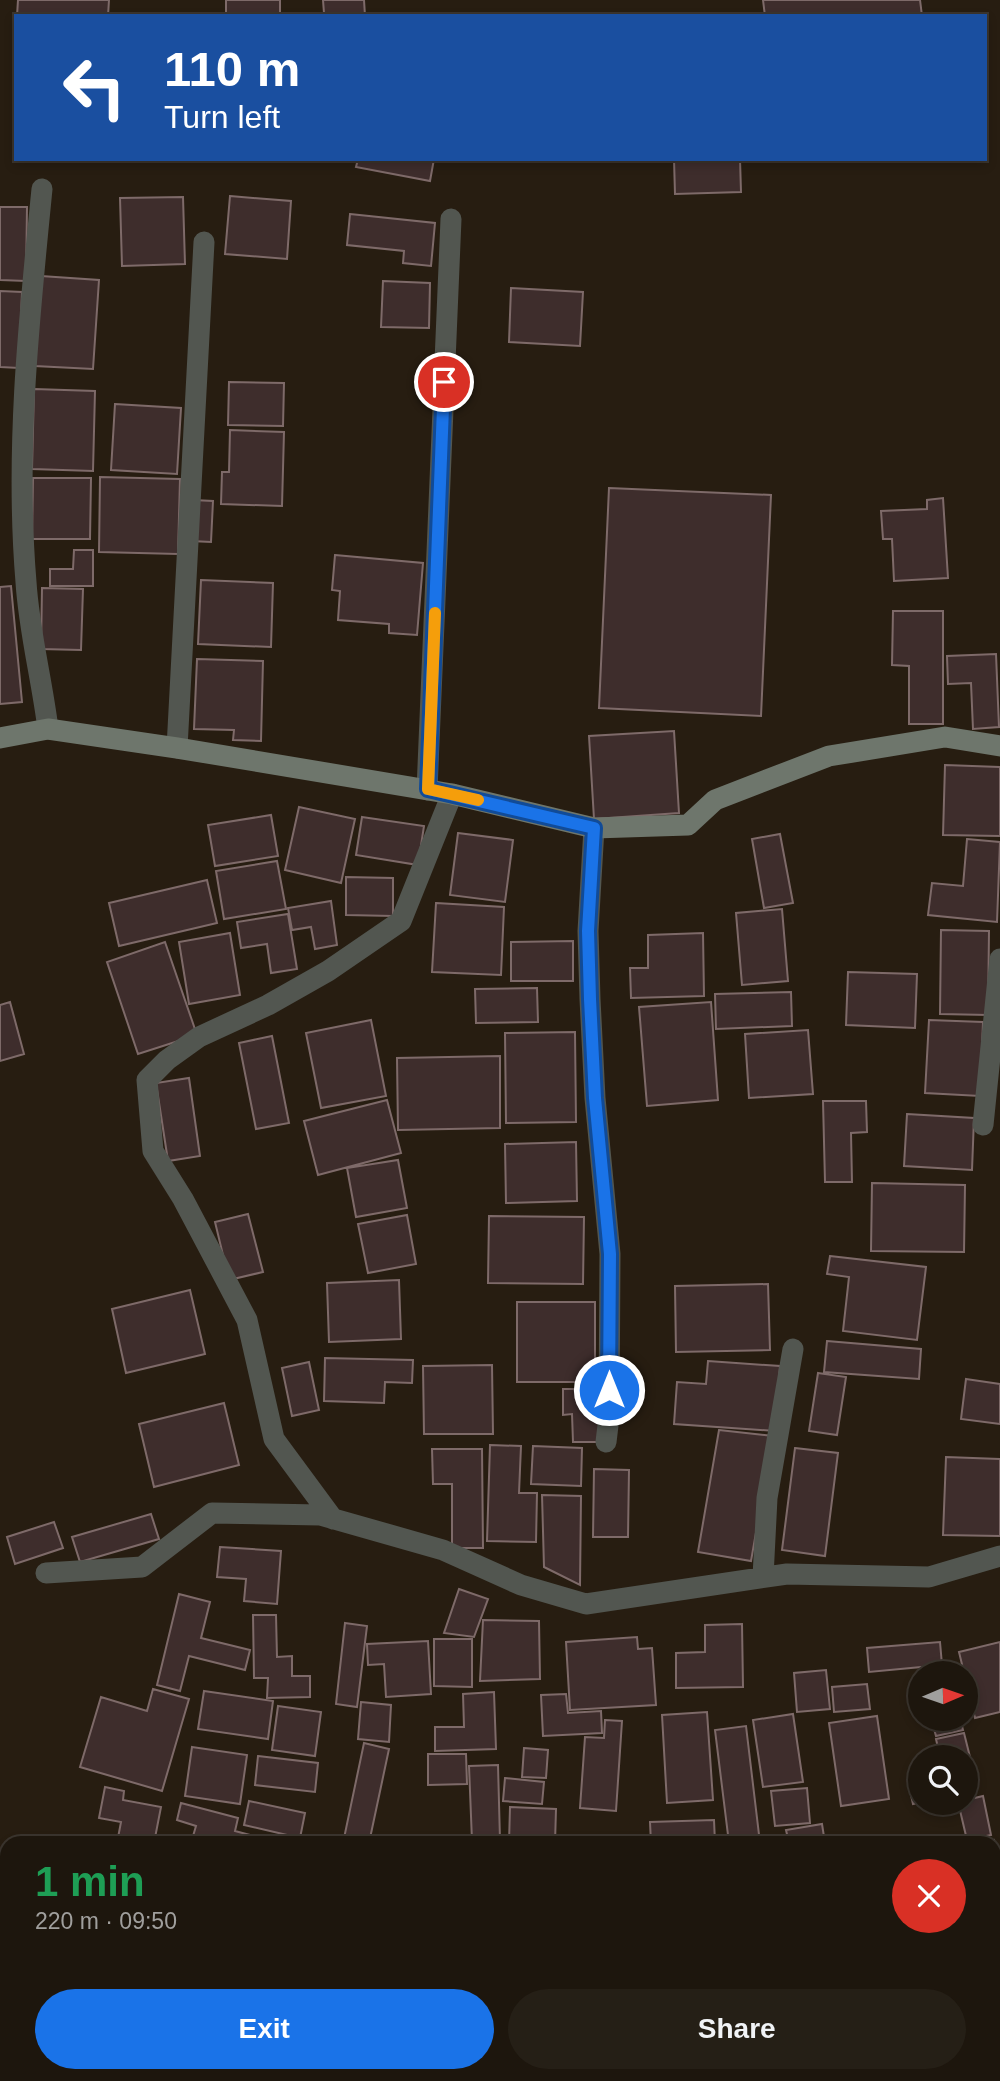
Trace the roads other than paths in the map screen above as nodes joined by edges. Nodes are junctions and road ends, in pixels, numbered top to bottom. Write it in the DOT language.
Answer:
graph roads {
  1 [pos="42,189"];
  2 [pos="451,219"];
  3 [pos="204,242"];
  4 [pos="48,729"];
  5 [pos="0,738"];
  6 [pos="1000,746"];
  7 [pos="177,748"];
  8 [pos="428,789"];
  9 [pos="452,794"];
  10 [pos="594,828"];
  11 [pos="1000,959"];
  12 [pos="983,1125"];
  13 [pos="793,1349"];
  14 [pos="606,1442"];
  15 [pos="333,1518"];
  16 [pos="1000,1556"];
  17 [pos="46,1573"];
  18 [pos="763,1577"];
  1 -- 4 [label="street"];
  2 -- 8 [label="street"];
  3 -- 7 [label="street"];
  4 -- 5 [label="street"];
  4 -- 7 [label="street"];
  6 -- 10 [label="street"];
  7 -- 8 [label="street"];
  8 -- 9 [label="street"];
  9 -- 10 [label="street"];
  9 -- 15 [label="street"];
  10 -- 14 [label="street"];
  11 -- 12 [label="street"];
  13 -- 18 [label="street"];
  15 -- 17 [label="street"];
  15 -- 18 [label="street"];
  16 -- 18 [label="street"];
}
